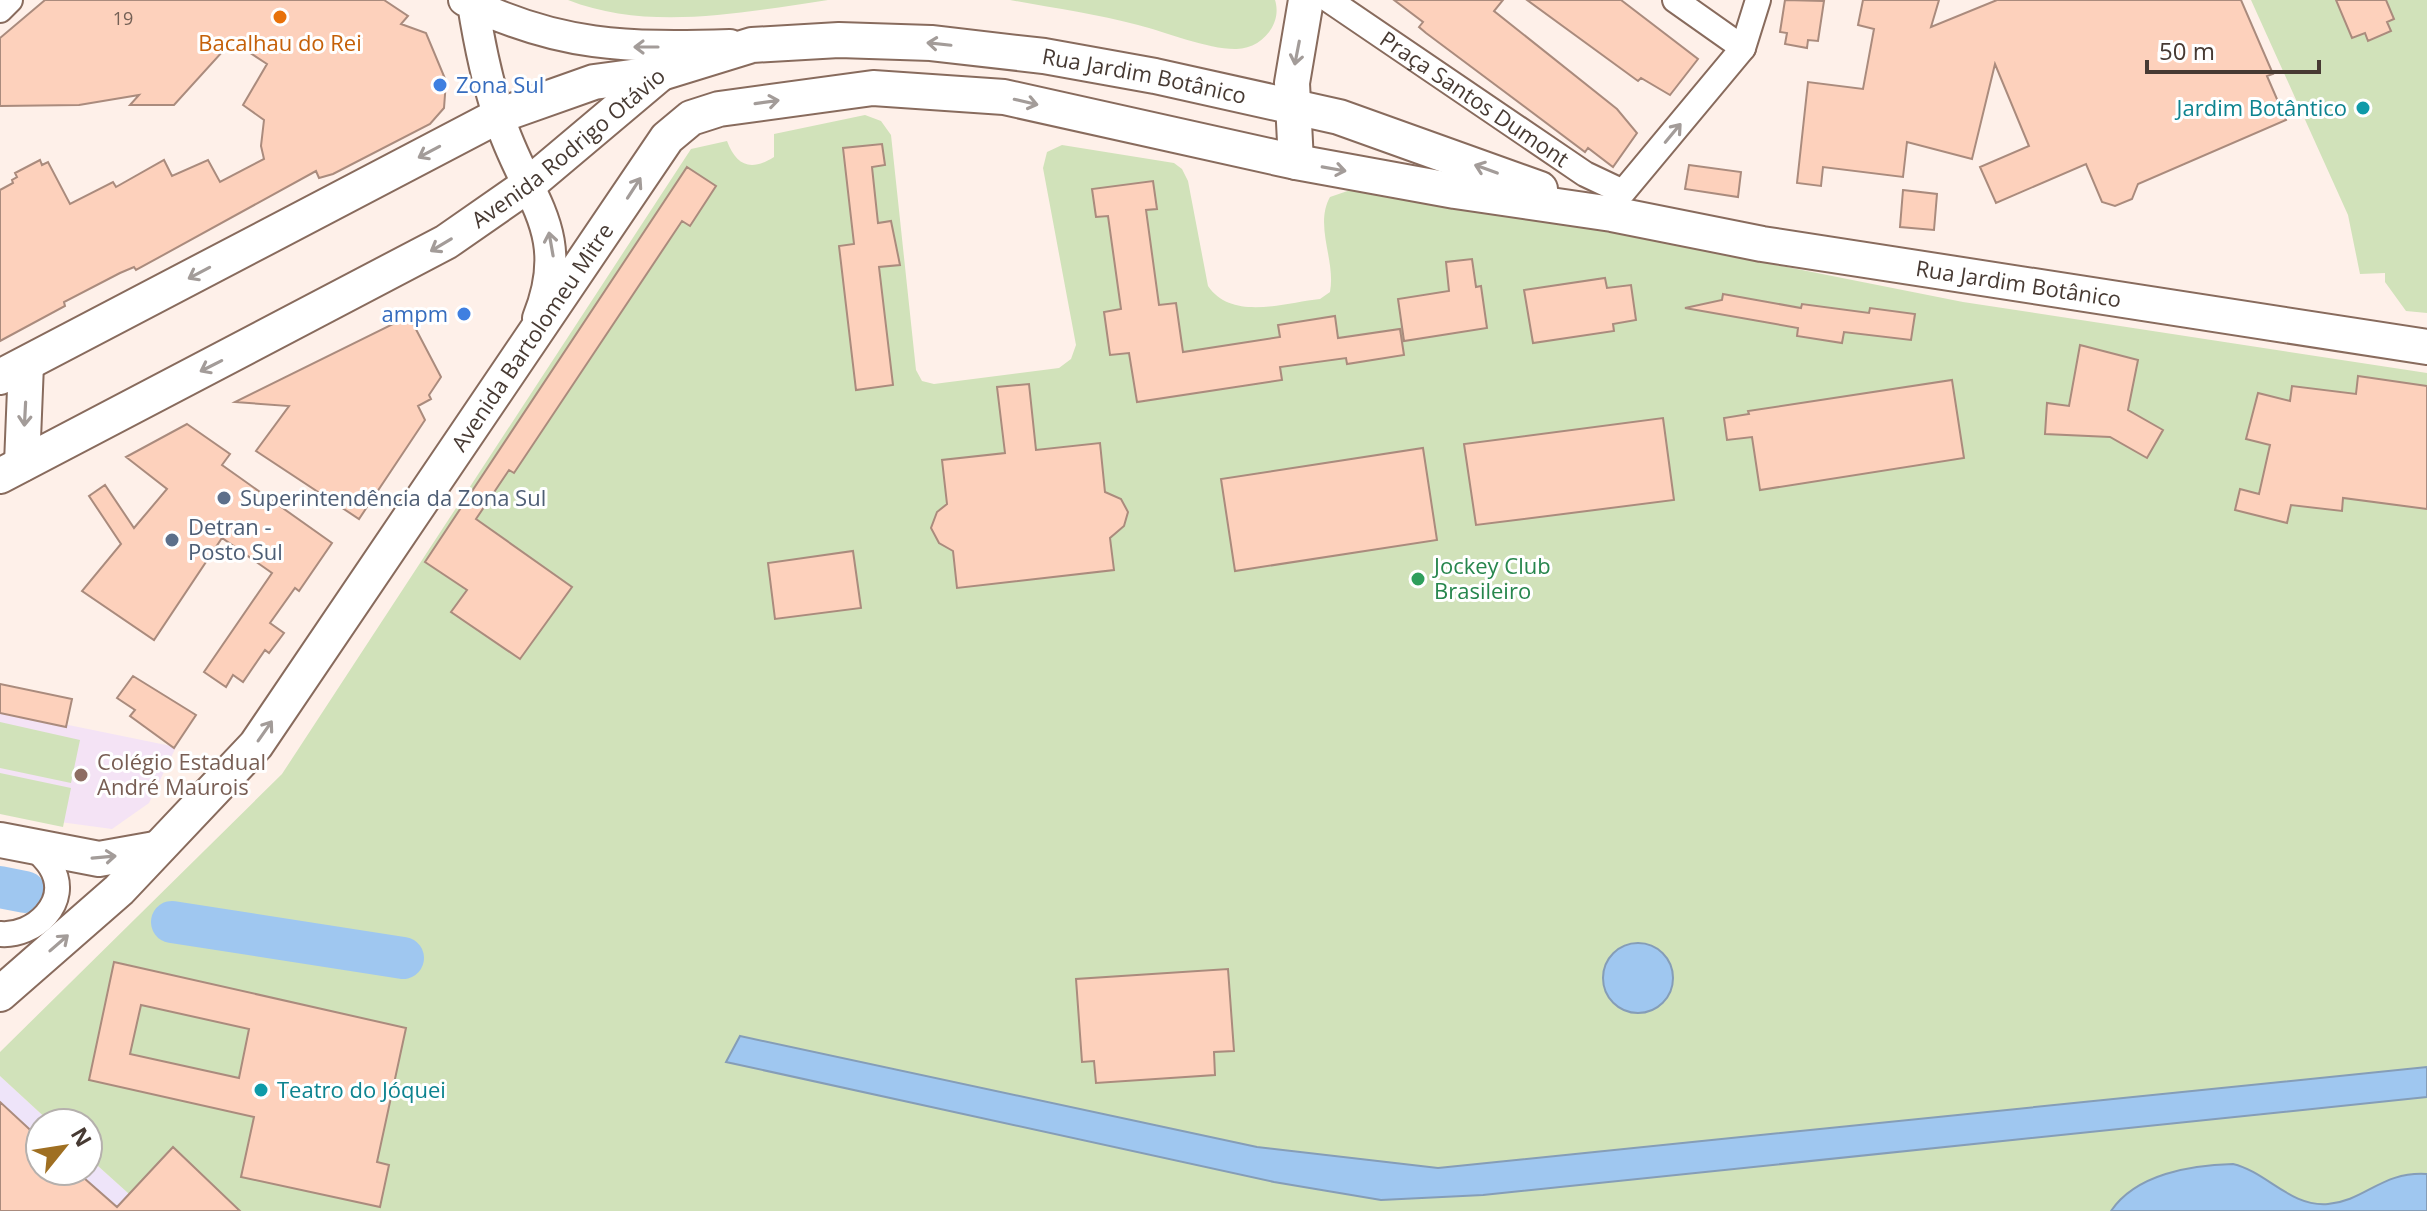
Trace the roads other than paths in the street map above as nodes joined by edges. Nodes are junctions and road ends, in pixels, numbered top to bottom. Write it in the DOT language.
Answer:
graph roads {
  1 [pos="10,0"];
  2 [pos="1306,0"];
  3 [pos="1329,0"];
  4 [pos="1675,0"];
  5 [pos="1758,0"];
  6 [pos="471,1"];
  7 [pos="0,10"];
  8 [pos="752,45"];
  9 [pos="1743,48"];
  10 [pos="661,73"];
  11 [pos="1291,106"];
  12 [pos="498,116"];
  13 [pos="691,118"];
  14 [pos="1296,162"];
  15 [pos="528,185"];
  16 [pos="1617,203"];
  17 [pos="527,345"];
  18 [pos="2427,347"];
  19 [pos="13,370"];
  20 [pos="11,470"];
  21 [pos="0,840"];
  22 [pos="34,847"];
  23 [pos="155,849"];
  24 [pos="0,934"];
  25 [pos="0,994"];
  1 -- 7 [label="street"];
  2 -- 11 [label="main road, one-way"];
  3 -- 16 [label="street, Praça Santos Dumont"];
  4 -- 9 [label="street"];
  5 -- 9 [label="street"];
  8 -- 6 [label="street, one-way"];
  6 -- 12 [label="street"];
  8 -- 10 [label="main road, Rua Jardim Botânico"];
  11 -- 8 [label="main road, Rua Jardim Botânico, one-way"];
  16 -- 9 [label="street, one-way"];
  10 -- 12 [label="main road, Avenida Rodrigo Otávio"];
  10 -- 15 [label="main road, Avenida Rodrigo Otávio"];
  11 -- 14 [label="main road"];
  16 -- 11 [label="main road, Rua Jardim Botânico, one-way"];
  12 -- 15 [label="street"];
  12 -- 19 [label="main road, Avenida Rodrigo Otávio, one-way"];
  13 -- 14 [label="main road, Rua Jardim Botânico, one-way"];
  17 -- 13 [label="main road, Avenida Bartolomeu Mitre, one-way"];
  14 -- 16 [label="main road, Rua Jardim Botânico, one-way"];
  17 -- 15 [label="street, one-way"];
  15 -- 20 [label="main road, Avenida Rodrigo Otávio, one-way"];
  16 -- 18 [label="main road, Rua Jardim Botânico"];
  23 -- 17 [label="main road, Avenida Bartolomeu Mitre, one-way"];
  19 -- 20 [label="main road, one-way"];
  21 -- 22 [label="main road"];
  22 -- 23 [label="main road, one-way"];
  22 -- 24 [label="street"];
  25 -- 23 [label="main road, Avenida Bartolomeu Mitre, one-way"];
}
